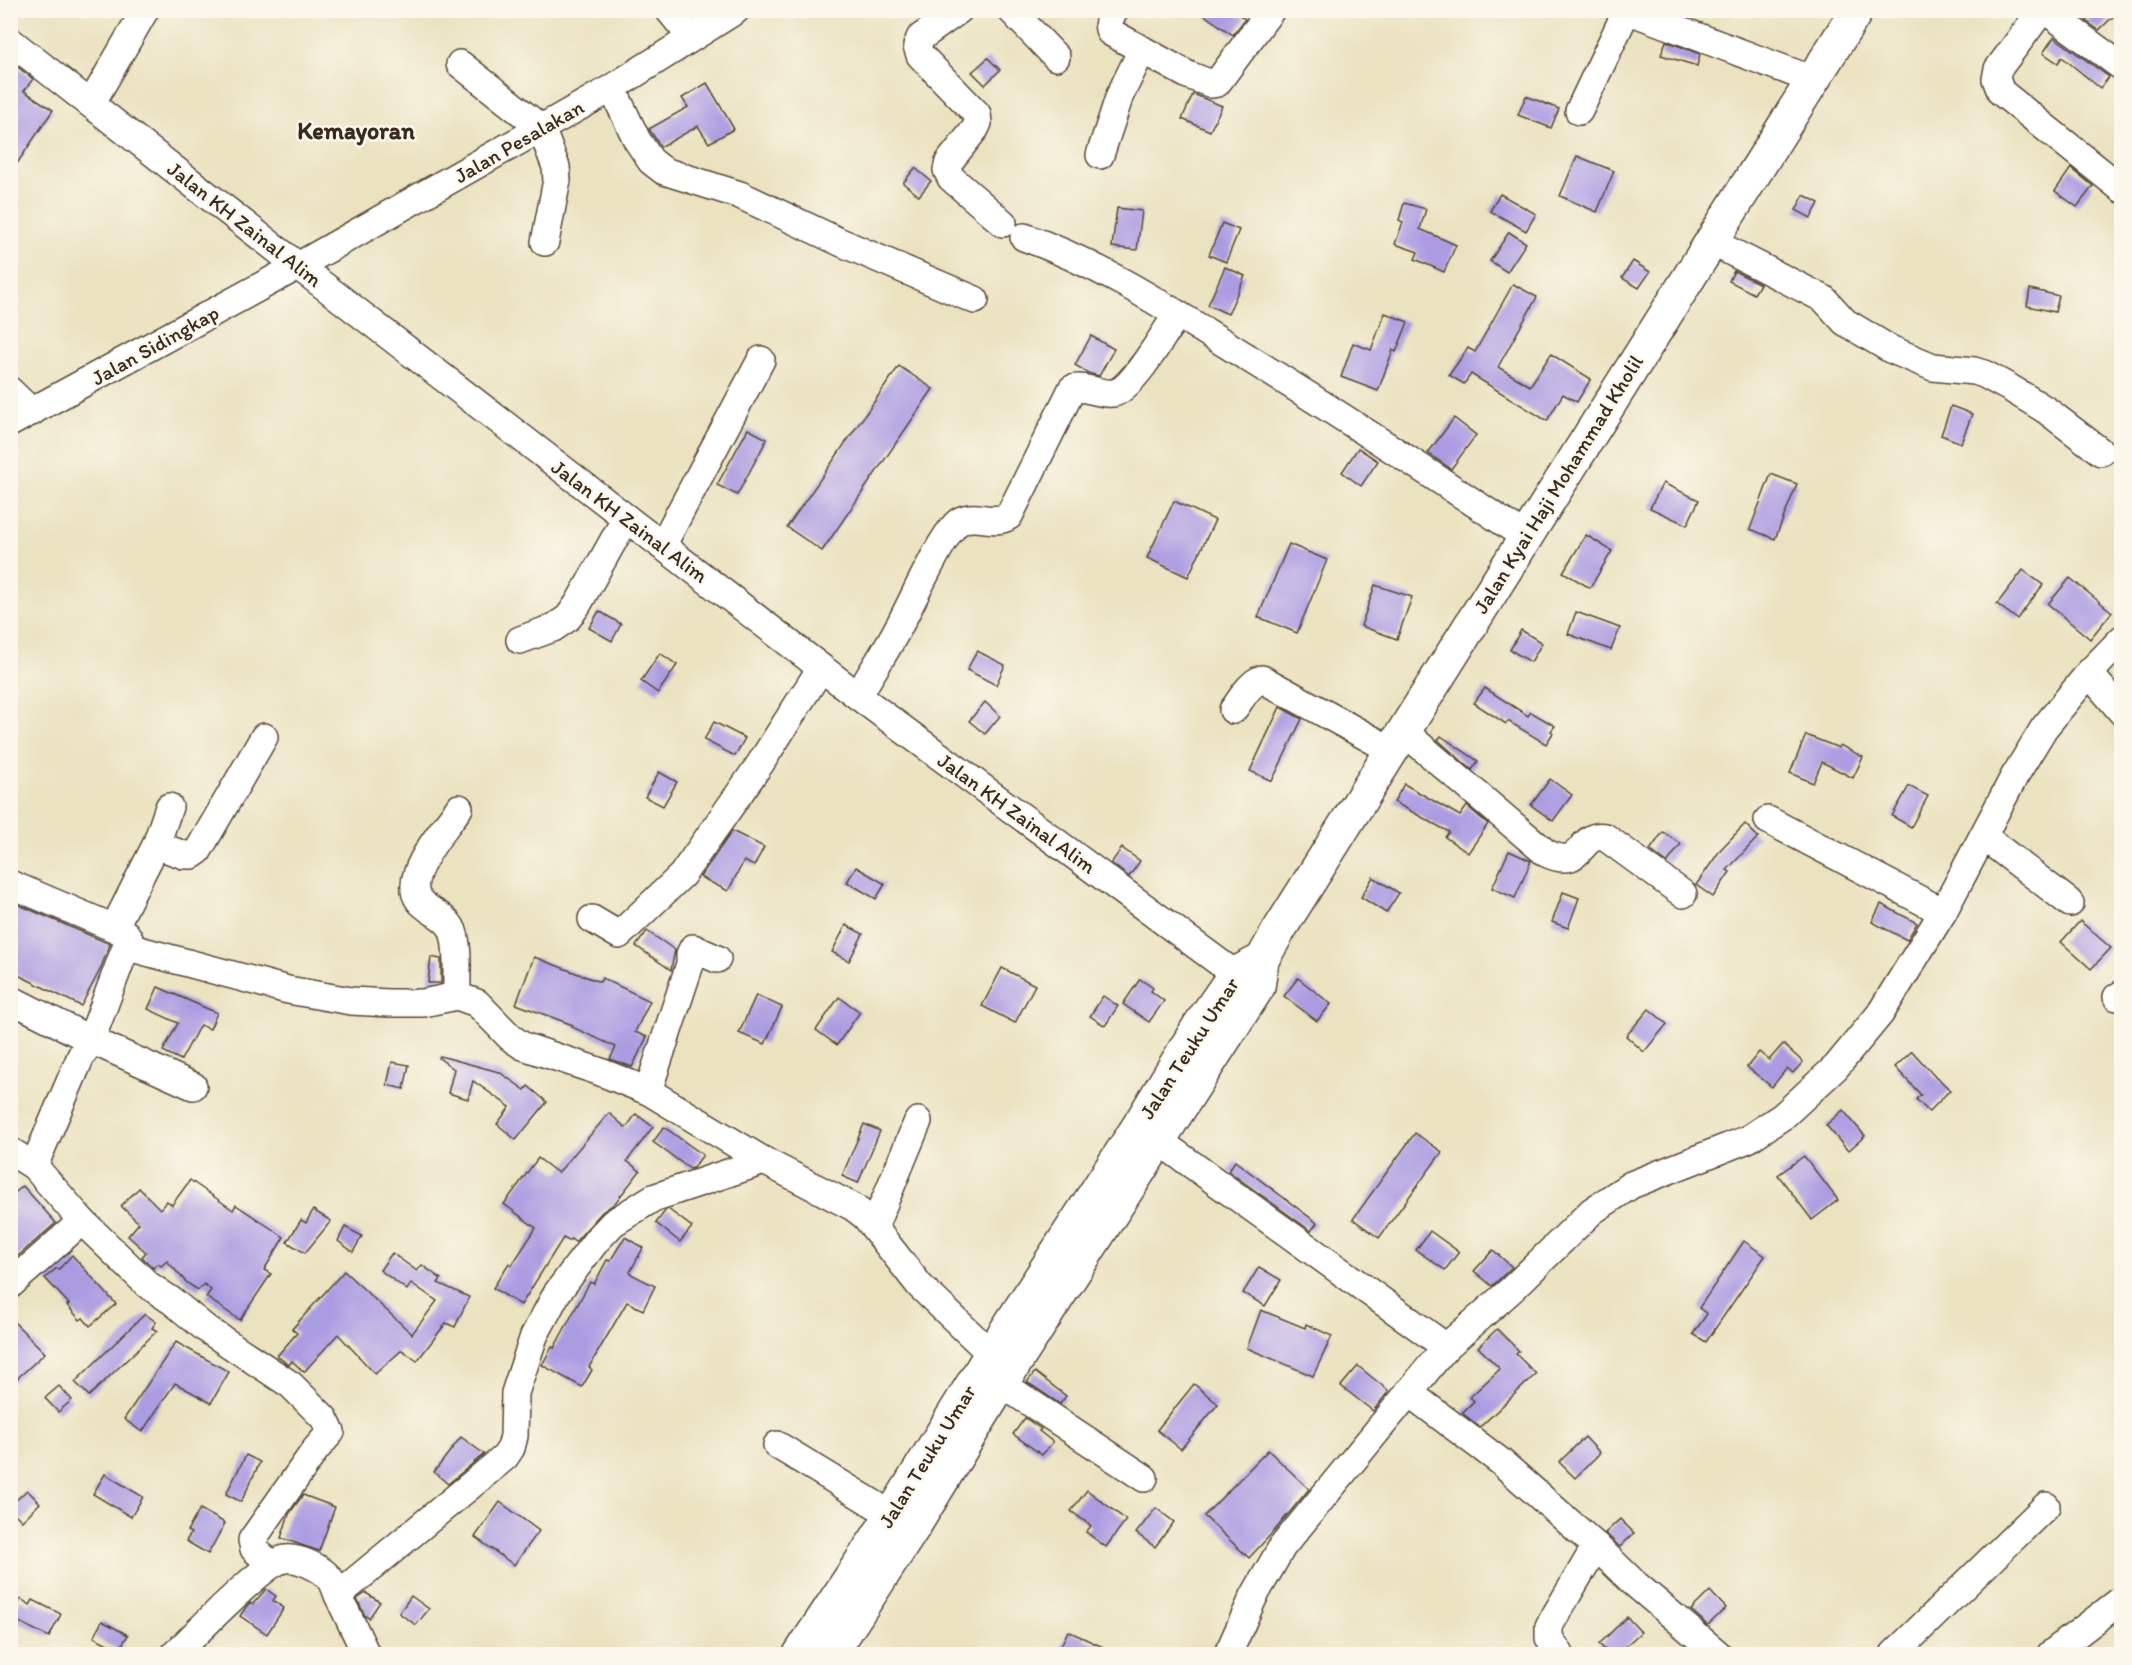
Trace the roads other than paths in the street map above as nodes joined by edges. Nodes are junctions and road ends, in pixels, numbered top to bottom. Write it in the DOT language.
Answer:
graph roads {
  1 [pos="145,10"];
  2 [pos="669,10"];
  3 [pos="736,10"];
  4 [pos="959,10"];
  5 [pos="1011,10"];
  6 [pos="1115,10"];
  7 [pos="1272,10"];
  8 [pos="1627,10"];
  9 [pos="1857,10"];
  10 [pos="2044,10"];
  11 [pos="691,37"];
  12 [pos="10,41"];
  13 [pos="1142,50"];
  14 [pos="1056,57"];
  15 [pos="460,64"];
  16 [pos="2121,67"];
  17 [pos="1813,80"];
  18 [pos="612,88"];
  19 [pos="91,104"];
  20 [pos="1579,111"];
  21 [pos="541,128"];
  22 [pos="1100,155"];
  23 [pos="2121,189"];
  24 [pos="1710,241"];
  25 [pos="545,242"];
  26 [pos="298,266"];
  27 [pos="975,300"];
  28 [pos="1178,314"];
  29 [pos="761,360"];
  30 [pos="10,391"];
  31 [pos="21,418"];
  32 [pos="2101,452"];
  33 [pos="626,518"];
  34 [pos="1524,536"];
  35 [pos="662,546"];
  36 [pos="2121,639"];
  37 [pos="520,640"];
  38 [pos="821,668"];
  39 [pos="2089,673"];
  40 [pos="858,696"];
  41 [pos="1233,710"];
  42 [pos="2121,712"];
  43 [pos="264,737"];
  44 [pos="1397,741"];
  45 [pos="169,807"];
  46 [pos="459,808"];
  47 [pos="1768,820"];
  48 [pos="1983,836"];
  49 [pos="156,845"];
  50 [pos="10,884"];
  51 [pos="1683,894"];
  52 [pos="2070,903"];
  53 [pos="1943,912"];
  54 [pos="592,919"];
  55 [pos="121,938"];
  56 [pos="717,959"];
  57 [pos="1252,974"];
  58 [pos="457,996"];
  59 [pos="10,999"];
  60 [pos="91,1040"];
  61 [pos="193,1086"];
  62 [pos="648,1091"];
  63 [pos="918,1121"];
  64 [pos="1159,1141"];
  65 [pos="10,1151"];
  66 [pos="764,1161"];
  67 [pos="34,1166"];
  68 [pos="82,1221"];
  69 [pos="874,1227"];
  70 [pos="10,1285"];
  71 [pos="1446,1347"];
  72 [pos="991,1354"];
  73 [pos="1002,1384"];
  74 [pos="1407,1392"];
  75 [pos="777,1446"];
  76 [pos="947,1449"];
  77 [pos="1144,1478"];
  78 [pos="2046,1506"];
  79 [pos="892,1515"];
  80 [pos="1596,1546"];
  81 [pos="271,1564"];
  82 [pos="338,1595"];
  83 [pos="2120,1601"];
  84 [pos="175,1654"];
  85 [pos="366,1654"];
  86 [pos="800,1654"];
  87 [pos="831,1654"];
  88 [pos="1228,1654"];
  89 [pos="1560,1654"];
  90 [pos="1718,1654"];
  91 [pos="1894,1654"];
  92 [pos="2051,1654"];
  1 -- 19 [label="street"];
  2 -- 11 [label="street"];
  3 -- 11 [label="street, Jalan Pesalakan"];
  4 -- 28 [label="street"];
  5 -- 14 [label="street"];
  6 -- 13 [label="street"];
  7 -- 13 [label="street"];
  8 -- 17 [label="street"];
  8 -- 20 [label="street"];
  9 -- 17 [label="main road, Jalan Kyai Haji Mohammad Kholil"];
  10 -- 16 [label="street"];
  10 -- 23 [label="street"];
  11 -- 18 [label="street, Jalan Pesalakan"];
  12 -- 19 [label="street, Jalan KH Zainal Alim"];
  13 -- 22 [label="street"];
  15 -- 21 [label="street"];
  17 -- 24 [label="main road, Jalan Kyai Haji Mohammad Kholil"];
  18 -- 21 [label="street, Jalan Pesalakan"];
  18 -- 27 [label="street"];
  19 -- 26 [label="street, Jalan KH Zainal Alim"];
  21 -- 25 [label="street"];
  21 -- 26 [label="street, Jalan Pesalakan"];
  24 -- 32 [label="street"];
  24 -- 34 [label="main road, Jalan Kyai Haji Mohammad Kholil"];
  26 -- 31 [label="street, Jalan Sidingkap"];
  26 -- 33 [label="street, Jalan KH Zainal Alim"];
  28 -- 34 [label="street"];
  28 -- 40 [label="street"];
  29 -- 35 [label="street"];
  30 -- 31 [label="street"];
  33 -- 35 [label="street, Jalan KH Zainal Alim"];
  33 -- 37 [label="street"];
  34 -- 44 [label="main road, Jalan Kyai Haji Mohammad Kholil"];
  35 -- 38 [label="street, Jalan KH Zainal Alim"];
  36 -- 39 [label="street"];
  38 -- 40 [label="street, Jalan KH Zainal Alim"];
  38 -- 54 [label="street"];
  39 -- 42 [label="street"];
  39 -- 48 [label="street"];
  40 -- 57 [label="street, Jalan KH Zainal Alim"];
  41 -- 44 [label="street"];
  43 -- 49 [label="street"];
  44 -- 51 [label="street"];
  44 -- 57 [label="main road, Jalan Kyai Haji Mohammad Kholil"];
  45 -- 49 [label="street"];
  46 -- 58 [label="street"];
  47 -- 53 [label="street"];
  48 -- 52 [label="street"];
  48 -- 53 [label="street"];
  49 -- 55 [label="street"];
  50 -- 55 [label="street"];
  53 -- 71 [label="street"];
  55 -- 58 [label="street"];
  55 -- 60 [label="street"];
  56 -- 62 [label="street"];
  57 -- 64 [label="main road, Jalan Teuku Umar"];
  57 -- 72 [label="main road, Jalan Teuku Umar"];
  58 -- 62 [label="street"];
  59 -- 60 [label="street"];
  60 -- 61 [label="street"];
  60 -- 67 [label="street"];
  62 -- 66 [label="street"];
  63 -- 69 [label="street"];
  64 -- 71 [label="street"];
  64 -- 73 [label="main road, Jalan Teuku Umar"];
  65 -- 67 [label="street"];
  66 -- 69 [label="street"];
  66 -- 82 [label="street"];
  67 -- 68 [label="street"];
  68 -- 70 [label="street"];
  68 -- 81 [label="street"];
  69 -- 72 [label="street"];
  71 -- 74 [label="street"];
  72 -- 76 [label="main road, Jalan Teuku Umar"];
  73 -- 76 [label="main road, Jalan Teuku Umar"];
  73 -- 77 [label="street"];
  74 -- 80 [label="street"];
  74 -- 88 [label="street"];
  75 -- 79 [label="street"];
  76 -- 79 [label="main road, Jalan Teuku Umar"];
  76 -- 87 [label="main road, Jalan Teuku Umar"];
  78 -- 91 [label="street"];
  79 -- 86 [label="main road, Jalan Teuku Umar"];
  80 -- 89 [label="street"];
  80 -- 90 [label="street"];
  81 -- 82 [label="street"];
  81 -- 84 [label="street"];
  82 -- 85 [label="street"];
  83 -- 92 [label="street"];
}
